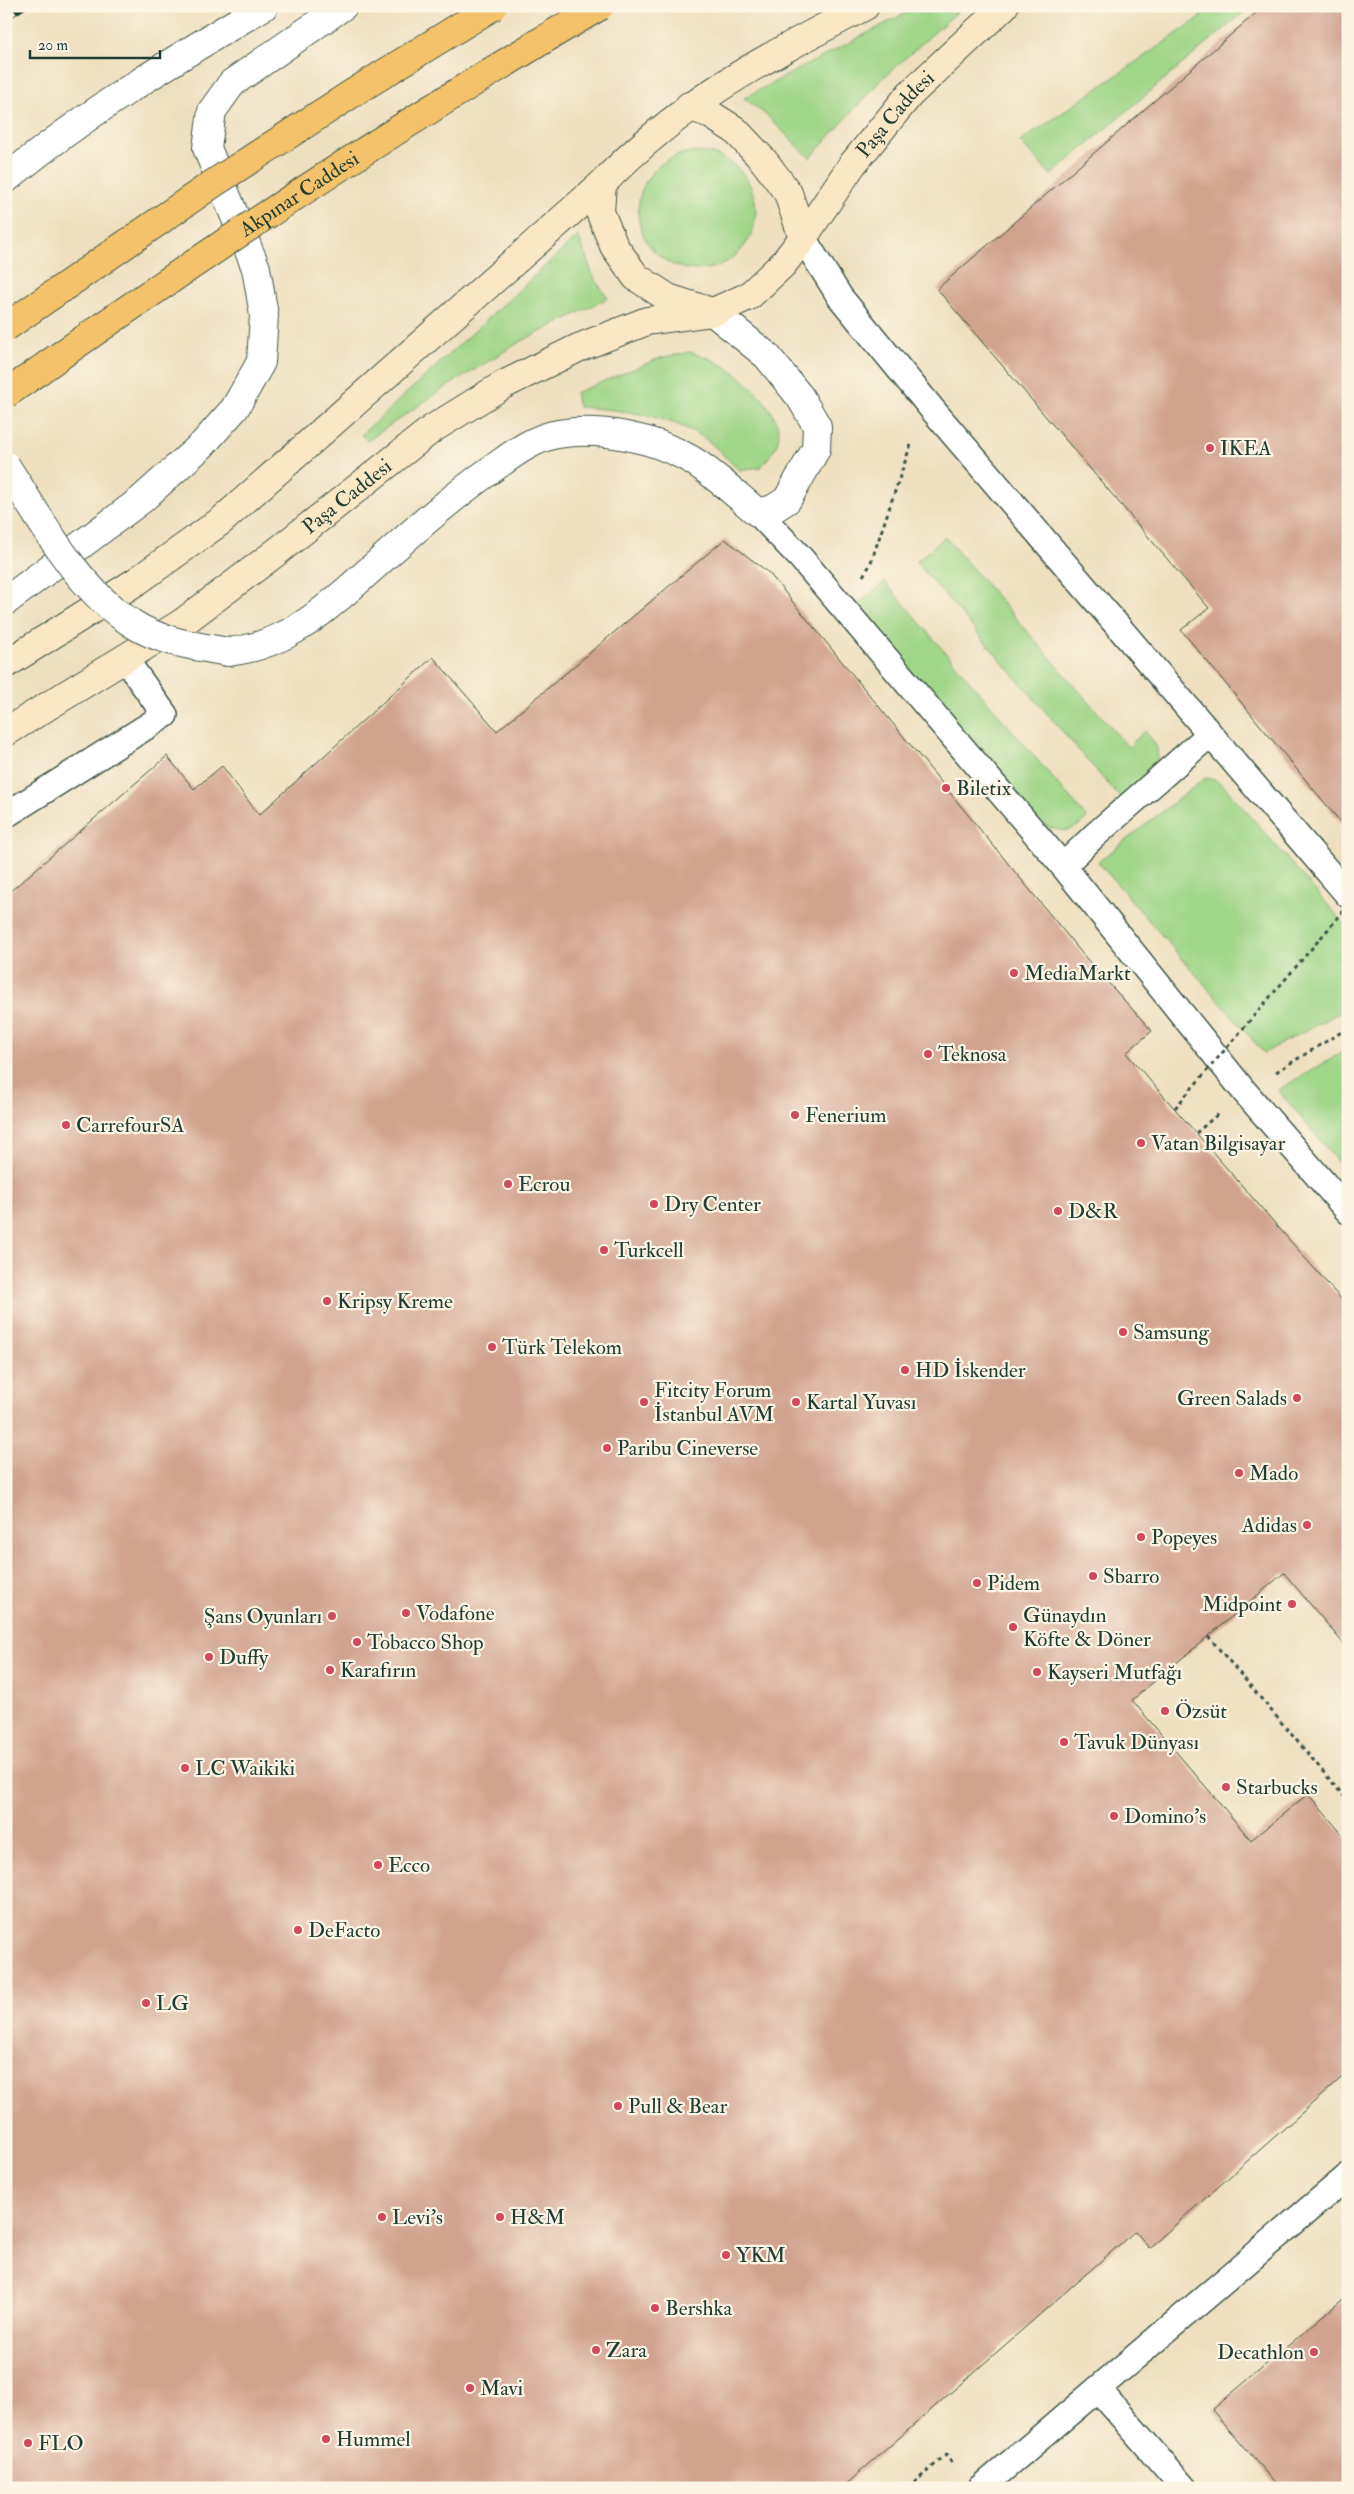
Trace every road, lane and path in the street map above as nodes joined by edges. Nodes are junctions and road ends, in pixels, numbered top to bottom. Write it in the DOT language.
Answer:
graph roads {
  1 [pos="264,6"];
  2 [pos="343,6"];
  3 [pos="493,6"];
  4 [pos="600,6"];
  5 [pos="865,6"];
  6 [pos="1004,6"];
  7 [pos="689,106"];
  8 [pos="6,179"];
  9 [pos="602,184"];
  10 [pos="803,238"];
  11 [pos="712,312"];
  12 [pos="6,327"];
  13 [pos="6,394"];
  14 [pos="932,409"];
  15 [pos="6,466"];
  16 [pos="758,513"];
  17 [pos="6,601"];
  18 [pos="843,608"];
  19 [pos="125,659"];
  20 [pos="6,664"];
  21 [pos="6,732"];
  22 [pos="1209,735"];
  23 [pos="6,815"];
  24 [pos="1063,866"];
  25 [pos="1348,895"];
  26 [pos="1348,906"];
  27 [pos="1175,1108"];
  28 [pos="1348,1211"];
  29 [pos="1208,1636"];
  30 [pos="1348,1801"];
  31 [pos="1348,2176"];
  32 [pos="1098,2388"];
  33 [pos="946,2455"];
  34 [pos="908,2488"];
  35 [pos="981,2488"];
  36 [pos="1184,2488"];
  1 -- 8 [label="street"];
  2 -- 17 [label="street"];
  3 -- 12 [label="main road, bridge"];
  4 -- 13 [label="main road, Akpınar Caddesi, bridge"];
  5 -- 7 [label="main road"];
  6 -- 10 [label="main road, Paşa Caddesi"];
  7 -- 9 [label="main road"];
  7 -- 10 [label="main road"];
  9 -- 11 [label="main road"];
  9 -- 20 [label="main road"];
  10 -- 11 [label="main road, Paşa Caddesi"];
  10 -- 14 [label="lane"];
  11 -- 16 [label="street"];
  11 -- 19 [label="main road, Paşa Caddesi"];
  14 -- 18 [label="path"];
  14 -- 22 [label="lane"];
  15 -- 16 [label="street, bridge"];
  16 -- 18 [label="lane"];
  18 -- 24 [label="lane"];
  19 -- 21 [label="main road, Paşa Caddesi"];
  19 -- 23 [label="lane"];
  22 -- 24 [label="lane"];
  22 -- 25 [label="lane"];
  24 -- 28 [label="lane"];
  26 -- 27 [label="path, bridge"];
  29 -- 30 [label="path"];
  31 -- 32 [label="lane"];
  32 -- 35 [label="lane"];
  32 -- 36 [label="lane"];
  33 -- 34 [label="path"];
}
